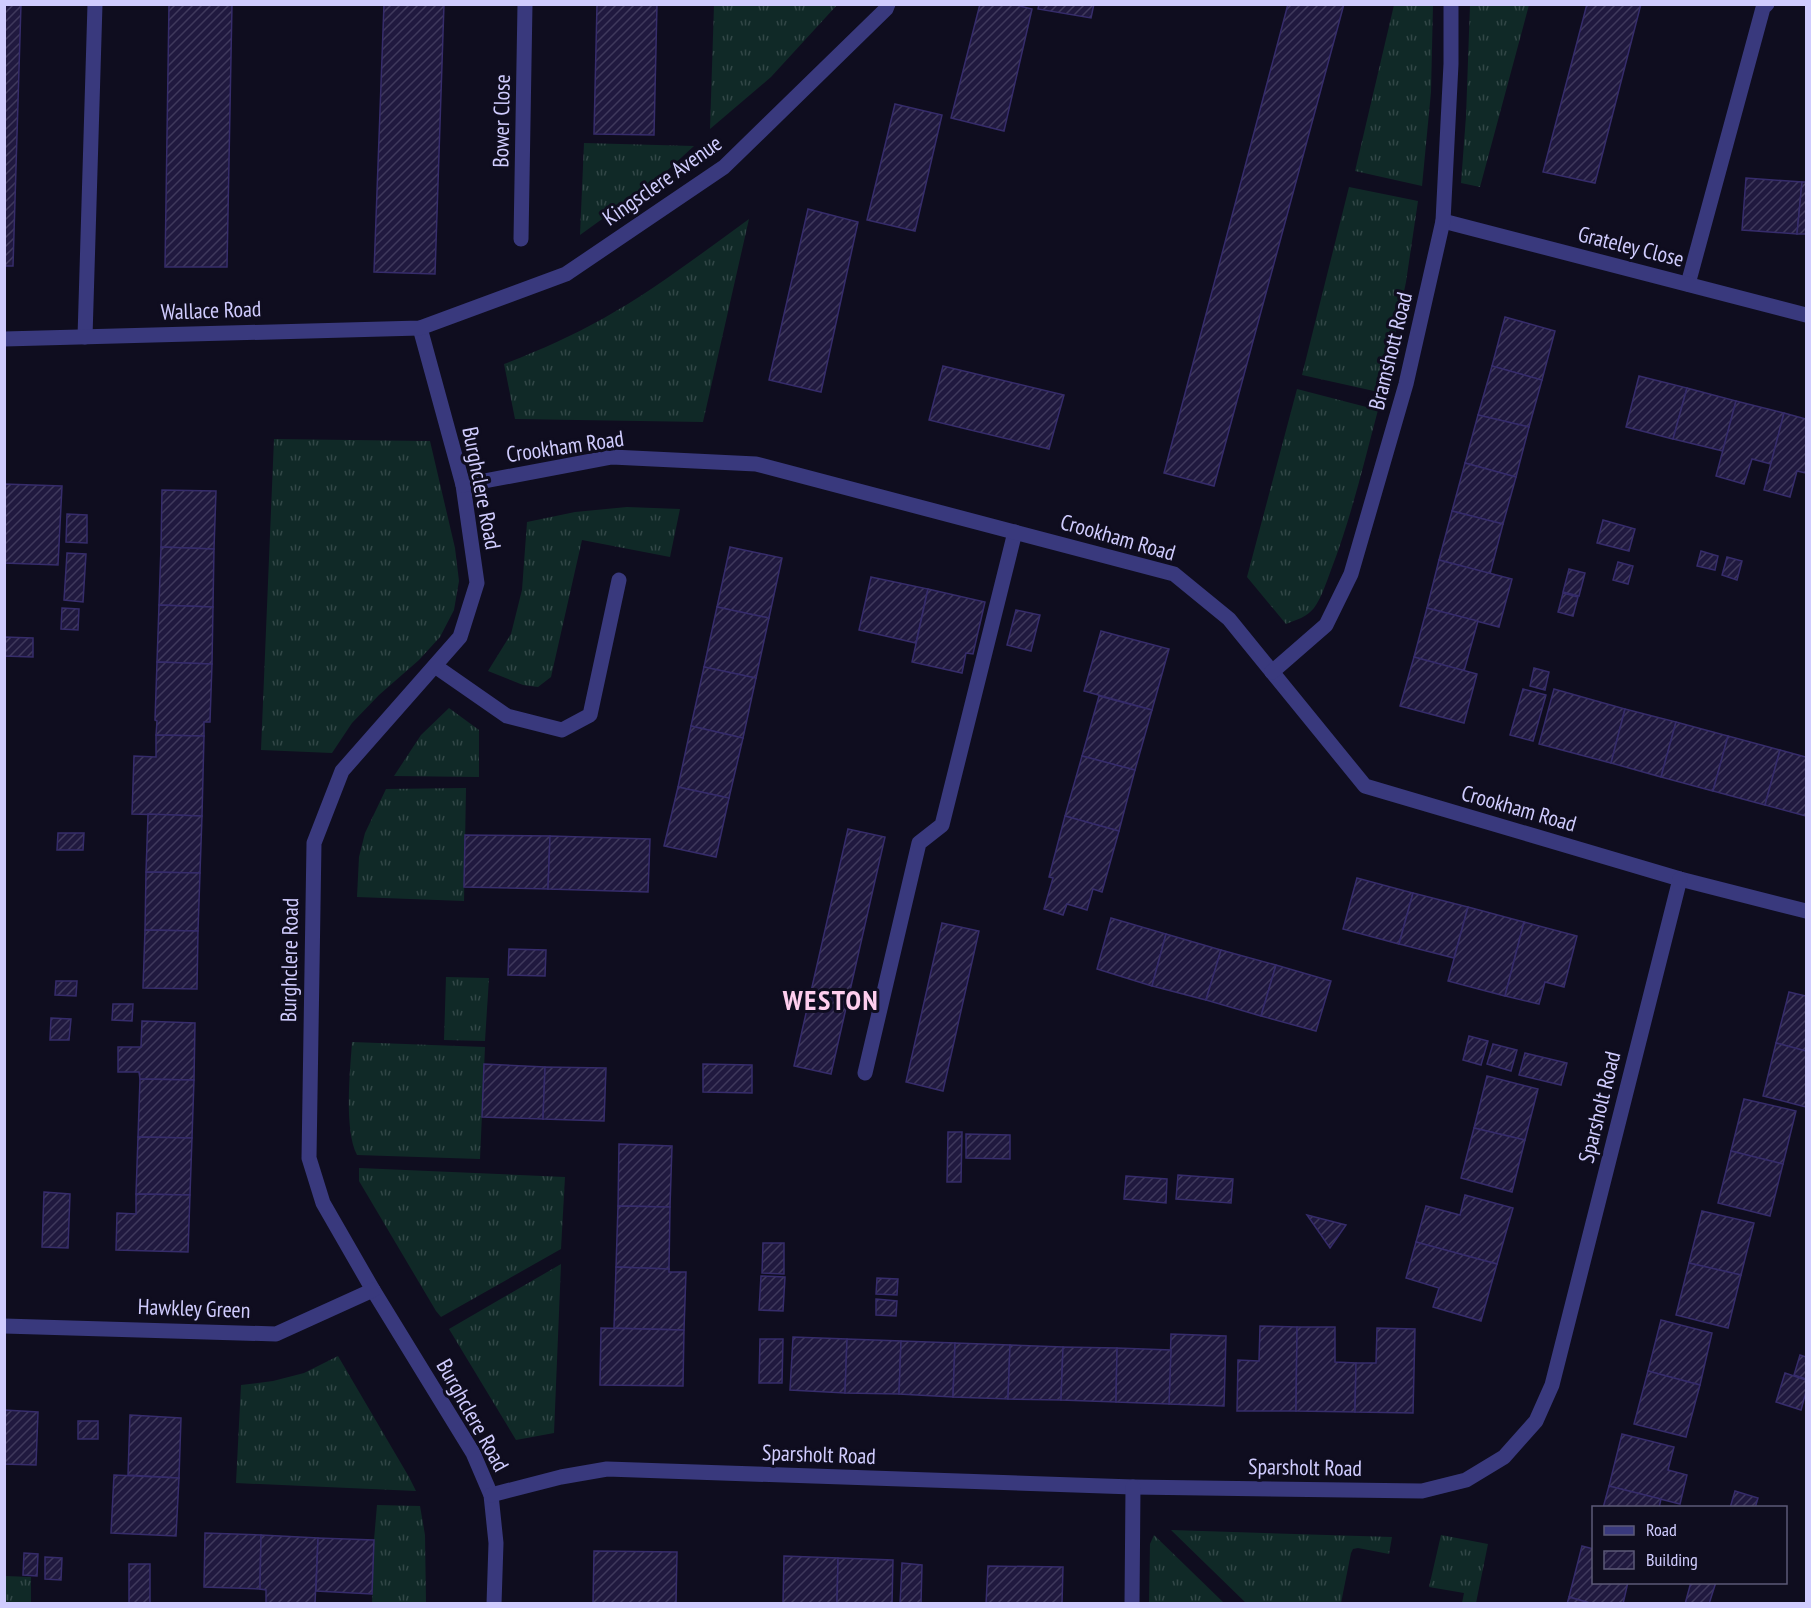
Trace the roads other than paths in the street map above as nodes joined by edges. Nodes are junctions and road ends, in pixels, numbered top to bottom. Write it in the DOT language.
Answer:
graph roads {
  1 [pos="95,4"];
  2 [pos="525,4"];
  3 [pos="888,4"];
  4 [pos="1451,4"];
  5 [pos="1767,4"];
  6 [pos="1443,221"];
  7 [pos="521,239"];
  8 [pos="1688,284"];
  9 [pos="1806,315"];
  10 [pos="420,328"];
  11 [pos="85,337"];
  12 [pos="4,339"];
  13 [pos="463,484"];
  14 [pos="1015,532"];
  15 [pos="619,580"];
  16 [pos="435,666"];
  17 [pos="1272,672"];
  18 [pos="1680,879"];
  19 [pos="1806,911"];
  20 [pos="865,1073"];
  21 [pos="373,1290"];
  22 [pos="4,1326"];
  23 [pos="1133,1487"];
  24 [pos="491,1495"];
  25 [pos="494,1604"];
  26 [pos="1132,1604"];
  1 -- 11 [label="street"];
  2 -- 7 [label="street, Bower Close"];
  3 -- 10 [label="street, Kingsclere Avenue"];
  4 -- 6 [label="street, Bramshott Road"];
  5 -- 8 [label="street"];
  6 -- 8 [label="street, Grateley Close"];
  6 -- 17 [label="street, Bramshott Road"];
  8 -- 9 [label="street, Grateley Close"];
  10 -- 11 [label="street, Wallace Road"];
  10 -- 13 [label="street, Burghclere Road"];
  11 -- 12 [label="street, Wallace Road"];
  13 -- 14 [label="street, Crookham Road"];
  13 -- 16 [label="street, Burghclere Road"];
  14 -- 17 [label="street, Crookham Road"];
  14 -- 20 [label="street"];
  15 -- 16 [label="street"];
  16 -- 21 [label="street, Burghclere Road"];
  17 -- 18 [label="street, Crookham Road"];
  18 -- 19 [label="street, Crookham Road"];
  18 -- 23 [label="street, Sparsholt Road"];
  21 -- 22 [label="street, Hawkley Green"];
  21 -- 24 [label="street, Burghclere Road"];
  23 -- 24 [label="street, Sparsholt Road"];
  23 -- 26 [label="street"];
  24 -- 25 [label="street, Burghclere Road"];
}
